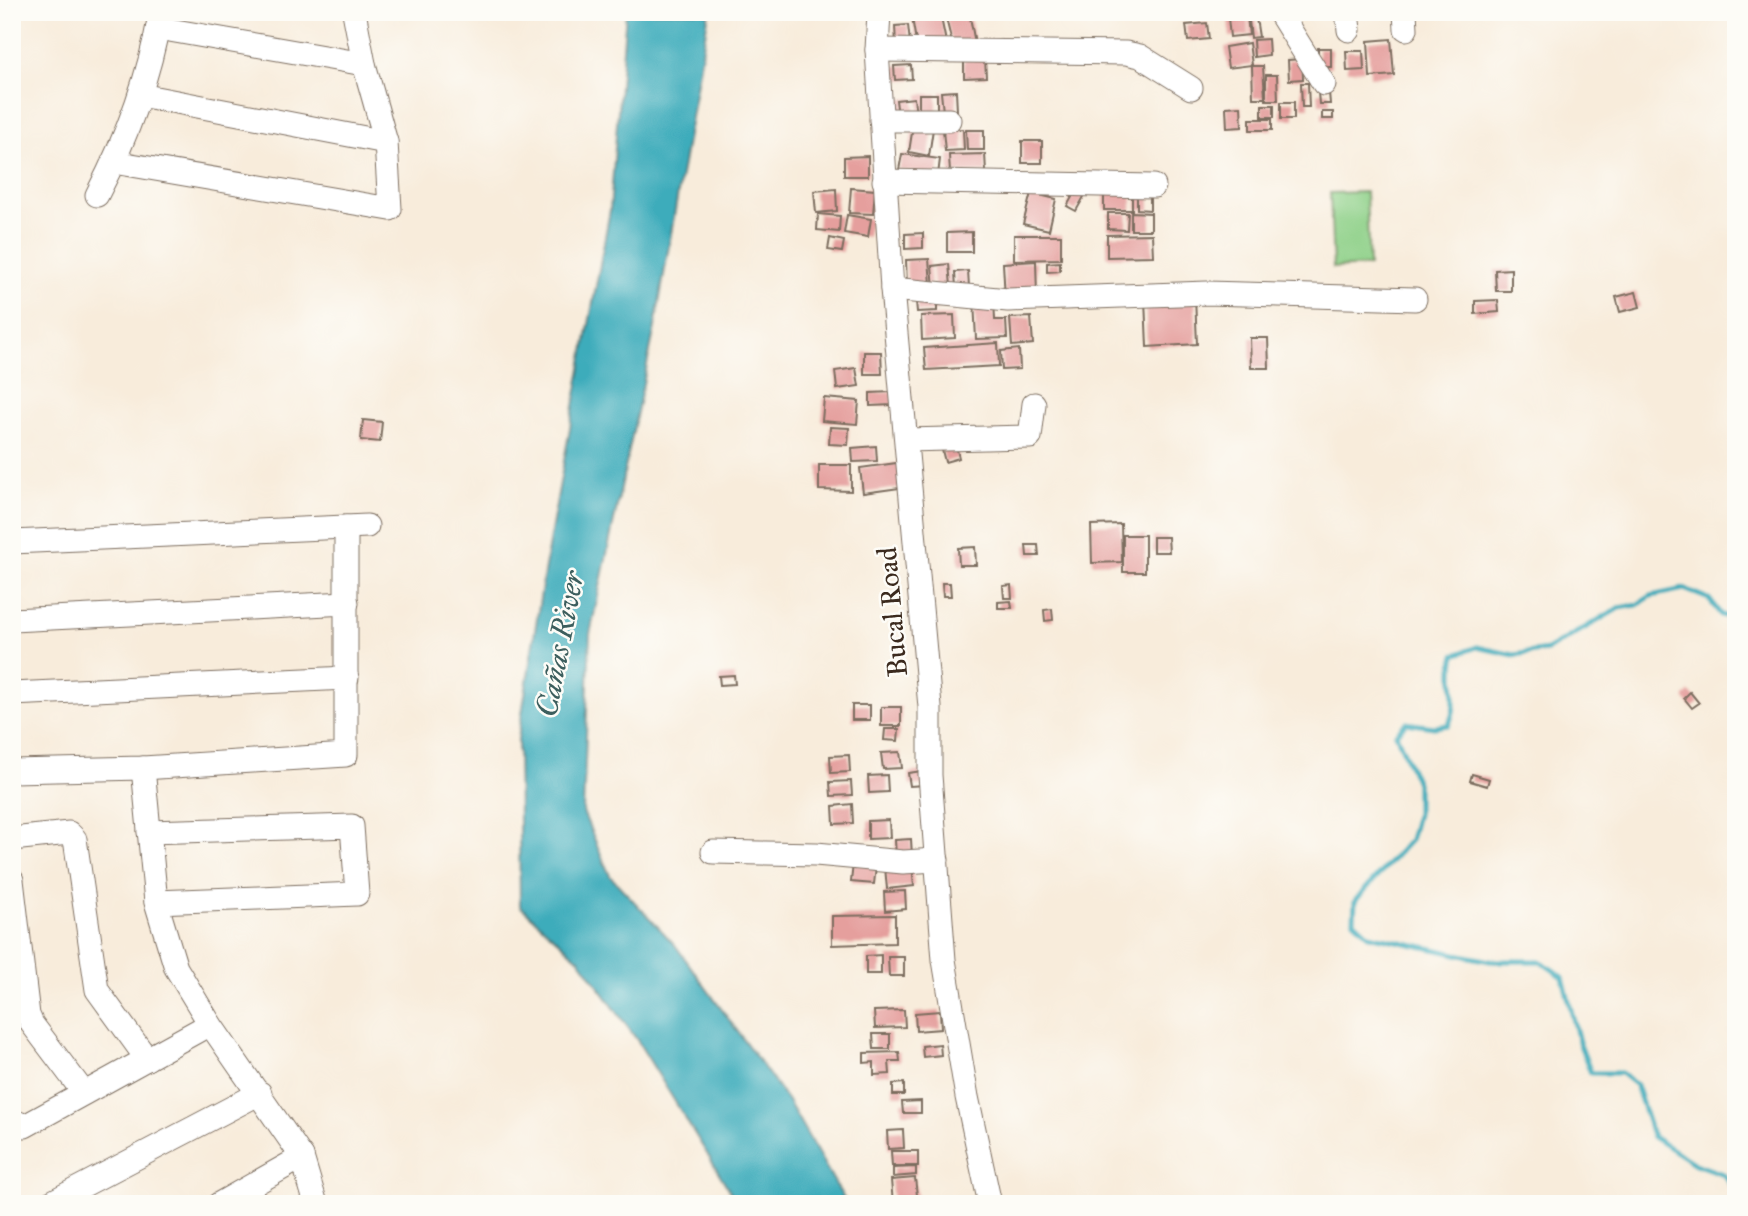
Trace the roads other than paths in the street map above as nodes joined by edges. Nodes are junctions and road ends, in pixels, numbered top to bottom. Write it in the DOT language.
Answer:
graph roads {
  1 [pos="354,12"];
  2 [pos="879,12"];
  3 [pos="1279,12"];
  4 [pos="160,20"];
  5 [pos="877,50"];
  6 [pos="364,64"];
  7 [pos="1324,84"];
  8 [pos="1191,88"];
  9 [pos="140,95"];
  10 [pos="881,120"];
  11 [pos="948,120"];
  12 [pos="386,142"];
  13 [pos="114,162"];
  14 [pos="884,181"];
  15 [pos="1154,186"];
  16 [pos="97,195"];
  17 [pos="892,289"];
  18 [pos="1416,299"];
  19 [pos="1034,404"];
  20 [pos="907,440"];
  21 [pos="12,542"];
  22 [pos="346,603"];
  23 [pos="12,620"];
  24 [pos="346,678"];
  25 [pos="12,694"];
  26 [pos="142,768"];
  27 [pos="12,771"];
  28 [pos="149,832"];
  29 [pos="12,839"];
  30 [pos="713,852"];
  31 [pos="936,860"];
  32 [pos="12,880"];
  33 [pos="156,902"];
  34 [pos="210,1024"];
  35 [pos="147,1059"];
  36 [pos="84,1093"];
  37 [pos="260,1093"];
  38 [pos="12,1120"];
  39 [pos="302,1157"];
  40 [pos="228,1201"];
  41 [pos="48,1204"];
  42 [pos="316,1204"];
  43 [pos="990,1204"];
  1 -- 6 [label="street"];
  2 -- 5 [label="street, Bucal Road"];
  3 -- 7 [label="street"];
  4 -- 6 [label="street"];
  4 -- 9 [label="street"];
  5 -- 8 [label="street"];
  5 -- 10 [label="street, Bucal Road"];
  6 -- 12 [label="street"];
  9 -- 12 [label="street"];
  9 -- 13 [label="street"];
  10 -- 11 [label="street"];
  10 -- 14 [label="street, Bucal Road"];
  12 -- 13 [label="street"];
  13 -- 16 [label="street"];
  14 -- 15 [label="street"];
  14 -- 17 [label="street, Bucal Road"];
  17 -- 18 [label="street"];
  17 -- 20 [label="street, Bucal Road"];
  19 -- 20 [label="street"];
  20 -- 31 [label="street, Bucal Road"];
  21 -- 22 [label="street"];
  22 -- 23 [label="street"];
  22 -- 24 [label="street"];
  24 -- 25 [label="street"];
  24 -- 26 [label="street"];
  26 -- 27 [label="street"];
  26 -- 28 [label="street"];
  28 -- 33 [label="street"];
  28 -- 33 [label="street"];
  29 -- 35 [label="street"];
  30 -- 31 [label="street"];
  31 -- 43 [label="street, Bucal Road"];
  32 -- 36 [label="street"];
  33 -- 34 [label="street"];
  34 -- 35 [label="street"];
  34 -- 37 [label="street"];
  35 -- 36 [label="street"];
  36 -- 38 [label="street"];
  37 -- 39 [label="street"];
  37 -- 41 [label="street"];
  39 -- 40 [label="street"];
  39 -- 42 [label="street"];
}
